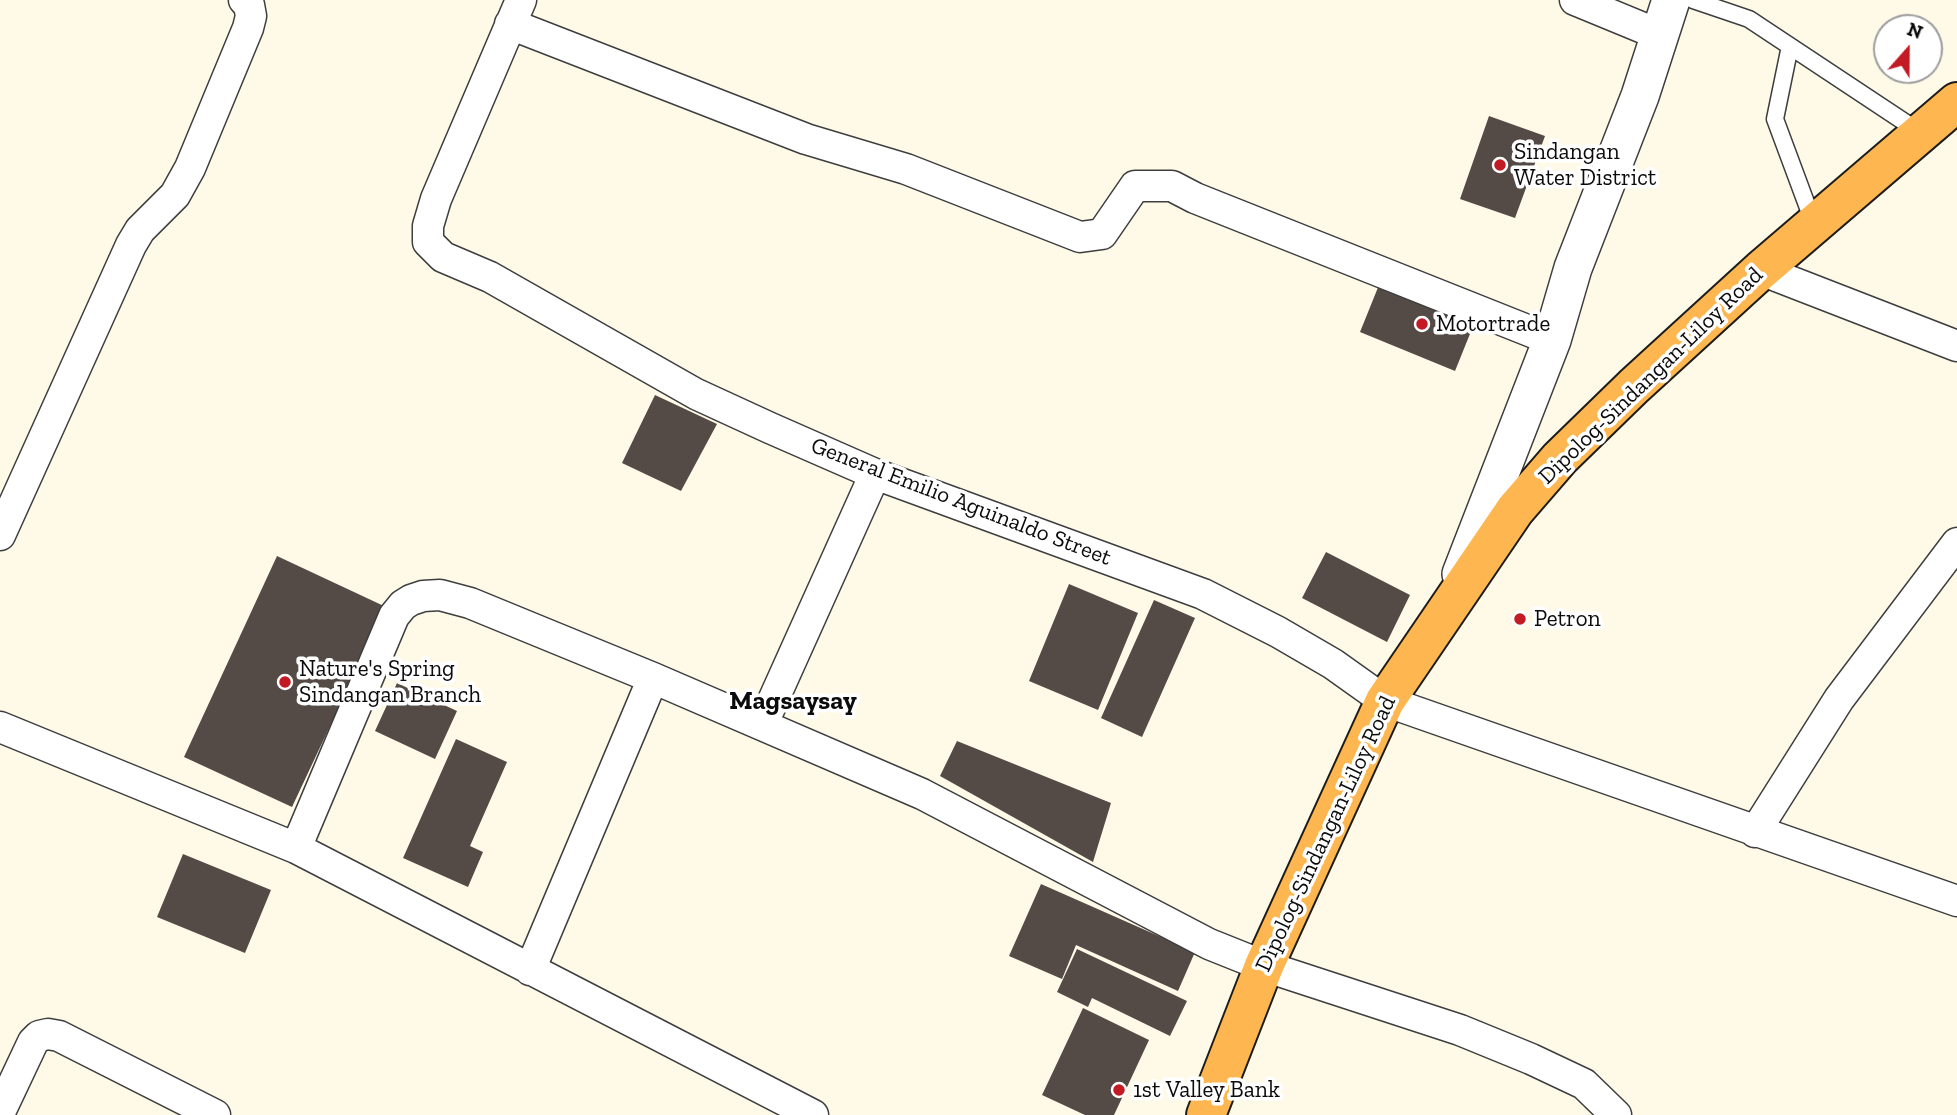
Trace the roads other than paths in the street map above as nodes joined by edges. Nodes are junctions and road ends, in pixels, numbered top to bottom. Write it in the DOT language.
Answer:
graph roads {
  1 [pos="244,0"];
  2 [pos="1575,0"];
  3 [pos="1671,0"];
  4 [pos="1693,0"];
  5 [pos="515,12"];
  6 [pos="1660,35"];
  7 [pos="1790,46"];
  8 [pos="1957,102"];
  9 [pos="1921,133"];
  10 [pos="1815,224"];
  11 [pos="1761,270"];
  12 [pos="1552,340"];
  13 [pos="1957,346"];
  14 [pos="875,474"];
  15 [pos="0,535"];
  16 [pos="1957,544"];
  17 [pos="1450,601"];
  18 [pos="653,678"];
  19 [pos="1385,701"];
  20 [pos="763,723"];
  21 [pos="0,727"];
  22 [pos="1755,832"];
  23 [pos="296,848"];
  24 [pos="1957,901"];
  25 [pos="1264,966"];
  26 [pos="530,970"];
  27 [pos="0,1112"];
  28 [pos="215,1115"];
  29 [pos="813,1115"];
  30 [pos="1206,1115"];
  31 [pos="1616,1115"];
  1 -- 15 [label="street"];
  2 -- 6 [label="street"];
  3 -- 6 [label="street"];
  4 -- 7 [label="lane"];
  5 -- 12 [label="street"];
  5 -- 14 [label="street, General Emilio Aguinaldo Street"];
  6 -- 12 [label="street"];
  7 -- 9 [label="lane"];
  7 -- 10 [label="lane"];
  8 -- 9 [label="highway, Dipolog-Sindangan-Liloy Road"];
  9 -- 10 [label="highway, Dipolog-Sindangan-Liloy Road"];
  10 -- 11 [label="highway, Dipolog-Sindangan-Liloy Road"];
  11 -- 13 [label="street"];
  11 -- 17 [label="highway, Dipolog-Sindangan-Liloy Road"];
  12 -- 17 [label="street"];
  14 -- 19 [label="street, General Emilio Aguinaldo Street"];
  14 -- 20 [label="street"];
  16 -- 22 [label="street"];
  17 -- 19 [label="highway, Dipolog-Sindangan-Liloy Road"];
  18 -- 20 [label="street"];
  18 -- 23 [label="street"];
  18 -- 26 [label="street"];
  19 -- 22 [label="street, General Emilio Aguinaldo Street"];
  19 -- 25 [label="highway, Dipolog-Sindangan-Liloy Road"];
  20 -- 25 [label="street"];
  21 -- 23 [label="street"];
  22 -- 24 [label="street, General Emilio Aguinaldo Street"];
  23 -- 26 [label="street"];
  25 -- 30 [label="highway, Dipolog-Sindangan-Liloy Road"];
  25 -- 31 [label="street"];
  26 -- 29 [label="street"];
  27 -- 28 [label="street"];
}
